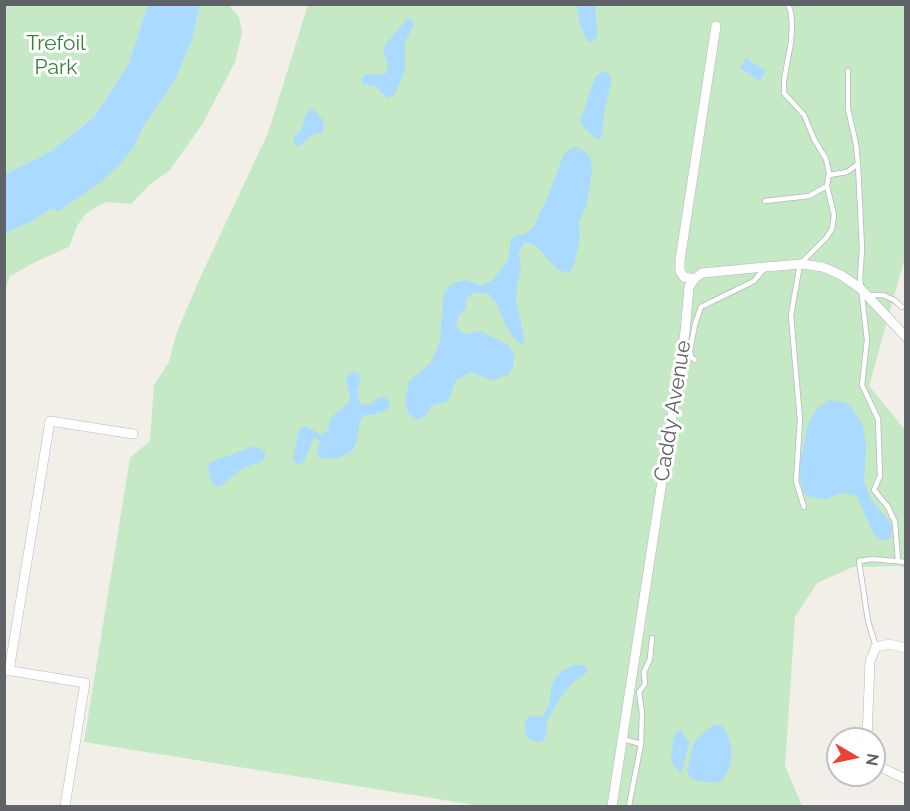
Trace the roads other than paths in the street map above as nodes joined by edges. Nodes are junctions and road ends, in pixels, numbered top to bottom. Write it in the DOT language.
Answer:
graph roads {
  1 [pos="788,4"];
  2 [pos="716,26"];
  3 [pos="848,70"];
  4 [pos="858,164"];
  5 [pos="829,175"];
  6 [pos="827,186"];
  7 [pos="765,201"];
  8 [pos="800,264"];
  9 [pos="765,267"];
  10 [pos="694,279"];
  11 [pos="860,288"];
  12 [pos="868,295"];
  13 [pos="902,307"];
  14 [pos="906,337"];
  15 [pos="695,360"];
  16 [pos="133,434"];
  17 [pos="804,507"];
  18 [pos="898,561"];
  19 [pos="906,562"];
  20 [pos="652,638"];
  21 [pos="876,647"];
  22 [pos="906,648"];
  23 [pos="7,670"];
  24 [pos="867,727"];
  25 [pos="622,739"];
  26 [pos="641,744"];
  27 [pos="886,770"];
  28 [pos="906,779"];
  29 [pos="65,807"];
  30 [pos="612,807"];
  31 [pos="629,807"];
  1 -- 5 [label="lane"];
  2 -- 10 [label="street"];
  3 -- 4 [label="lane"];
  4 -- 5 [label="lane"];
  4 -- 11 [label="lane"];
  5 -- 6 [label="lane"];
  6 -- 7 [label="lane"];
  6 -- 8 [label="lane"];
  8 -- 9 [label="street"];
  8 -- 11 [label="street"];
  8 -- 17 [label="lane"];
  9 -- 10 [label="street"];
  9 -- 15 [label="lane"];
  10 -- 25 [label="street, Caddy Avenue"];
  11 -- 12 [label="street"];
  11 -- 18 [label="lane"];
  12 -- 13 [label="lane"];
  12 -- 14 [label="street"];
  16 -- 23 [label="street"];
  18 -- 19 [label="lane"];
  18 -- 21 [label="lane"];
  20 -- 26 [label="lane"];
  21 -- 22 [label="street"];
  21 -- 24 [label="street"];
  23 -- 29 [label="street"];
  25 -- 26 [label="lane"];
  25 -- 30 [label="street, Caddy Avenue"];
  26 -- 31 [label="lane"];
  27 -- 28 [label="street"];
}
